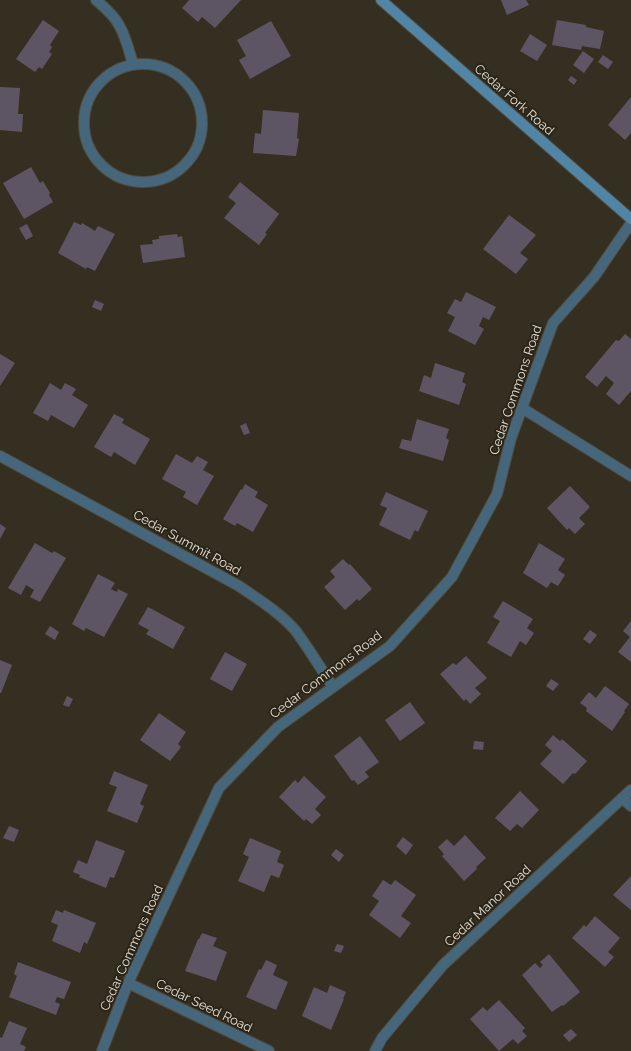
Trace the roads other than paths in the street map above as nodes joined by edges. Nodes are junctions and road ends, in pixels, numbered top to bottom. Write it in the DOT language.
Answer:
graph roads {
  1 [pos="96,0"];
  2 [pos="381,0"];
  3 [pos="133,64"];
  4 [pos="631,219"];
  5 [pos="631,223"];
  6 [pos="522,408"];
  7 [pos="0,456"];
  8 [pos="631,476"];
  9 [pos="333,687"];
  10 [pos="631,790"];
  11 [pos="622,798"];
  12 [pos="631,806"];
  13 [pos="128,984"];
  14 [pos="102,1051"];
  15 [pos="269,1051"];
  16 [pos="374,1051"];
  1 -- 3 [label="street"];
  2 -- 4 [label="street, Cedar Fork Road"];
  3 -- 3 [label="street"];
  5 -- 6 [label="street, Cedar Commons Road"];
  6 -- 8 [label="street"];
  6 -- 9 [label="street, Cedar Commons Road"];
  7 -- 9 [label="street, Cedar Summit Road"];
  9 -- 13 [label="street, Cedar Commons Road"];
  10 -- 11 [label="street, Cedar Manor Road"];
  11 -- 12 [label="street"];
  11 -- 16 [label="street, Cedar Manor Road"];
  13 -- 14 [label="street, Cedar Commons Road"];
  13 -- 15 [label="street, Cedar Seed Road"];
}
